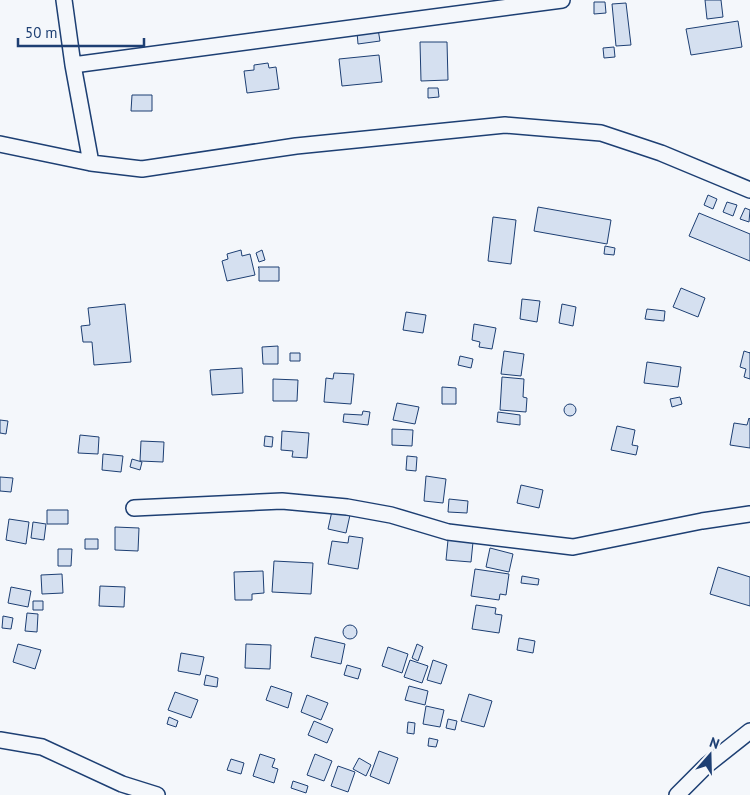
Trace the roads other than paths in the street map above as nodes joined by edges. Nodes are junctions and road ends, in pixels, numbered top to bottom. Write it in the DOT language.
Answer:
graph roads {
  1 [pos="64,0"];
  2 [pos="562,0"];
  3 [pos="73,65"];
  4 [pos="0,144"];
  5 [pos="91,163"];
  6 [pos="750,190"];
  7 [pos="134,508"];
  8 [pos="750,514"];
  9 [pos="750,731"];
  10 [pos="0,740"];
  11 [pos="157,795"];
  12 [pos="677,795"];
  1 -- 3 [label="street"];
  2 -- 3 [label="street"];
  3 -- 5 [label="street"];
  4 -- 5 [label="street"];
  5 -- 6 [label="street"];
  7 -- 8 [label="street"];
  9 -- 12 [label="street"];
  10 -- 11 [label="street"];
}
